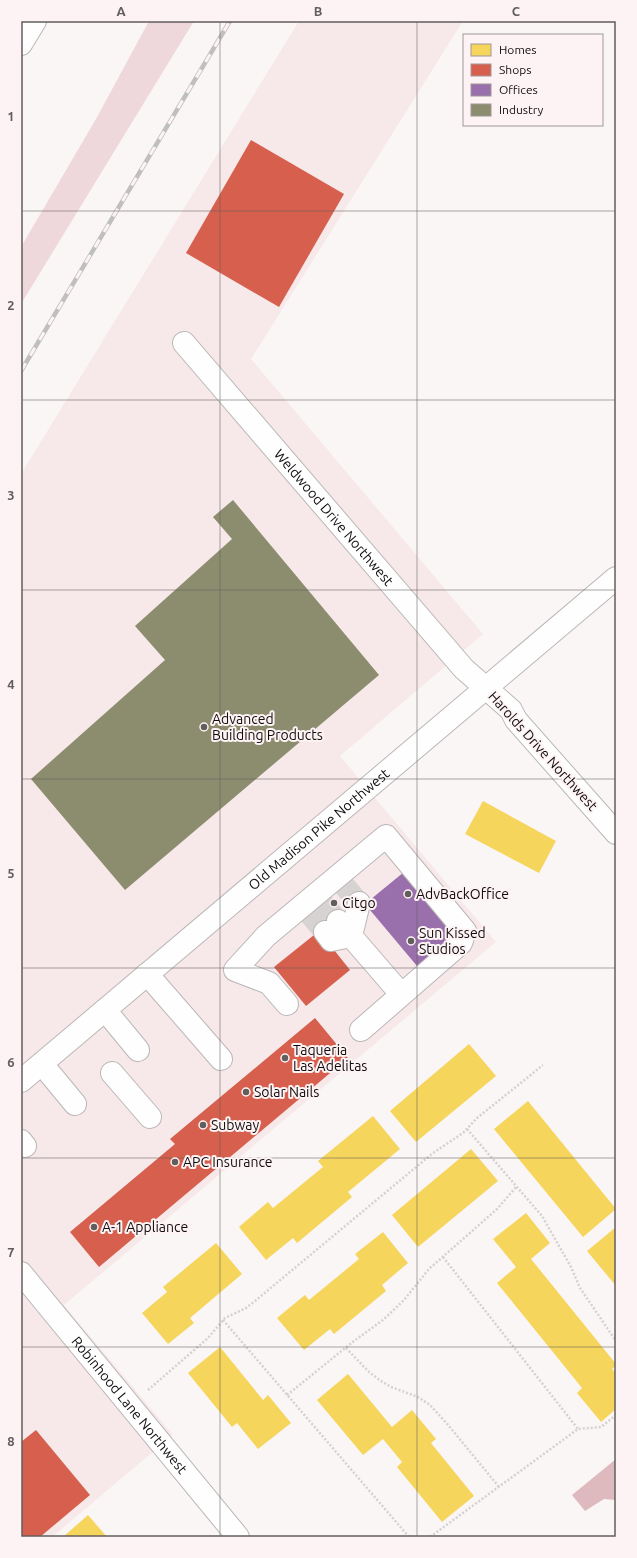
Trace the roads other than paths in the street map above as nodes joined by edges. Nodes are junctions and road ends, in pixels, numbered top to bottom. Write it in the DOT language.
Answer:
graph roads {
  1 [pos="35,21"];
  2 [pos="21,44"];
  3 [pos="184,343"];
  4 [pos="616,578"];
  5 [pos="487,688"];
  6 [pos="616,833"];
  7 [pos="359,903"];
  8 [pos="148,974"];
  9 [pos="400,994"];
  10 [pos="287,1004"];
  11 [pos="105,1010"];
  12 [pos="361,1030"];
  13 [pos="138,1050"];
  14 [pos="221,1059"];
  15 [pos="42,1064"];
  16 [pos="112,1073"];
  17 [pos="21,1081"];
  18 [pos="75,1104"];
  19 [pos="150,1117"];
  20 [pos="24,1281"];
  21 [pos="238,1537"];
  1 -- 2 [label="main road"];
  3 -- 5 [label="main road, Weldwood Drive Northwest"];
  4 -- 5 [label="main road, Old Madison Pike Northwest"];
  5 -- 6 [label="main road, Harolds Drive Northwest"];
  5 -- 8 [label="main road, Old Madison Pike Northwest"];
  7 -- 9 [label="main road"];
  8 -- 11 [label="main road, Old Madison Pike Northwest"];
  8 -- 14 [label="main road"];
  9 -- 10 [label="main road"];
  9 -- 12 [label="main road"];
  11 -- 13 [label="main road"];
  11 -- 15 [label="main road, Old Madison Pike Northwest"];
  15 -- 17 [label="main road, Old Madison Pike Northwest"];
  15 -- 18 [label="main road"];
  16 -- 19 [label="main road"];
  20 -- 21 [label="main road, Robinhood Lane Northwest"];
}
